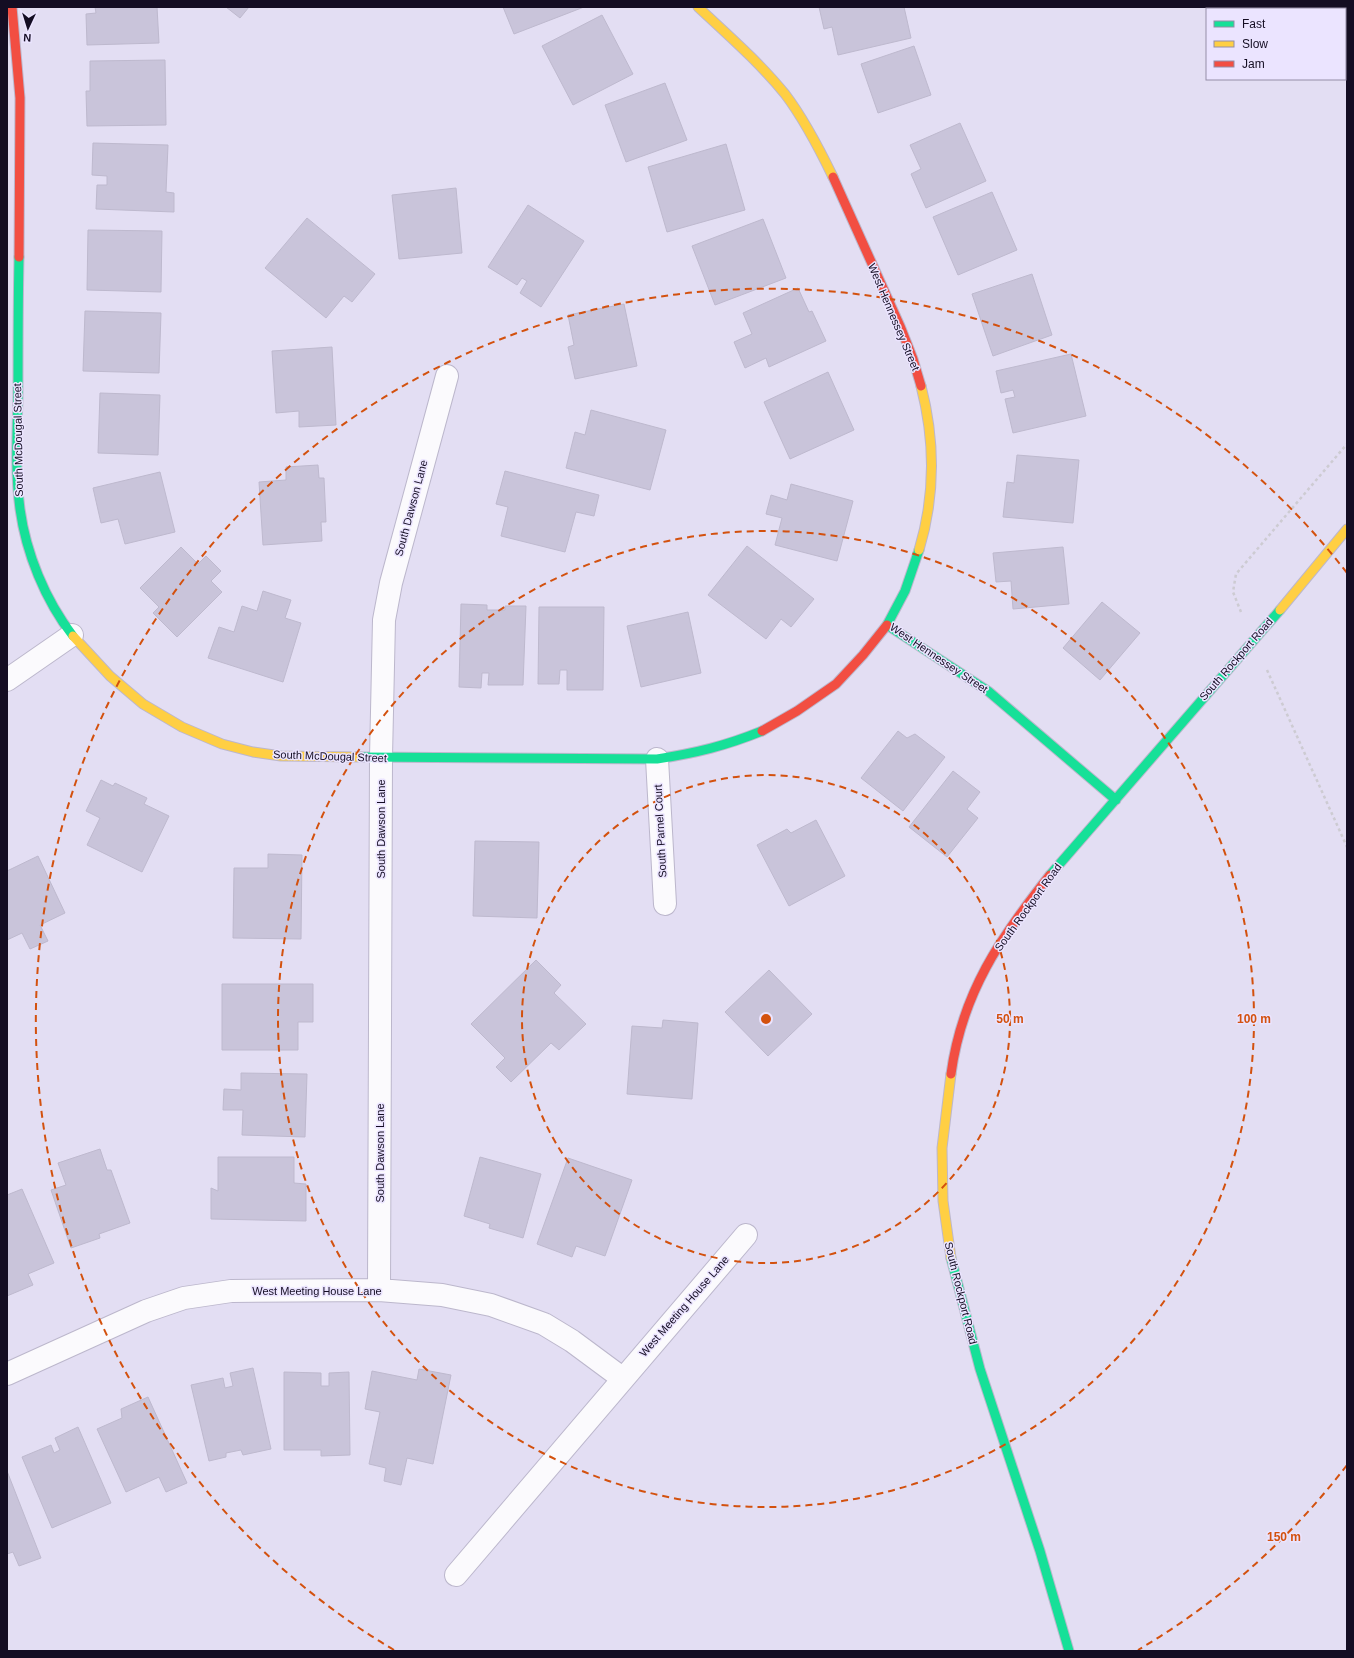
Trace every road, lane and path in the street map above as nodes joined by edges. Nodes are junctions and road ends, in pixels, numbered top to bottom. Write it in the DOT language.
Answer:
graph roads {
  1 [pos="12,7"];
  2 [pos="698,7"];
  3 [pos="13,270"];
  4 [pos="447,376"];
  5 [pos="1347,529"];
  6 [pos="887,625"];
  7 [pos="72,635"];
  8 [pos="7,680"];
  9 [pos="381,757"];
  10 [pos="657,759"];
  11 [pos="1116,800"];
  12 [pos="665,904"];
  13 [pos="746,1234"];
  14 [pos="379,1290"];
  15 [pos="7,1374"];
  16 [pos="622,1378"];
  17 [pos="456,1575"];
  18 [pos="1069,1651"];
  1 -- 3 [label="street, South McDougal Street"];
  2 -- 6 [label="street, West Hennessey Street"];
  3 -- 7 [label="street, South McDougal Street"];
  4 -- 9 [label="street, South Dawson Lane"];
  5 -- 11 [label="street, South Rockport Road"];
  6 -- 10 [label="street, South McDougal Street"];
  6 -- 11 [label="street, West Hennessey Street"];
  7 -- 8 [label="street"];
  7 -- 9 [label="street, South McDougal Street"];
  9 -- 10 [label="street, South McDougal Street"];
  9 -- 14 [label="street, South Dawson Lane"];
  10 -- 12 [label="street, South Parnel Court"];
  11 -- 18 [label="street, South Rockport Road"];
  13 -- 16 [label="street, West Meeting House Lane"];
  14 -- 15 [label="street, West Meeting House Lane"];
  14 -- 16 [label="street, West Meeting House Lane"];
  16 -- 17 [label="street, West Meeting House Lane"];
}
